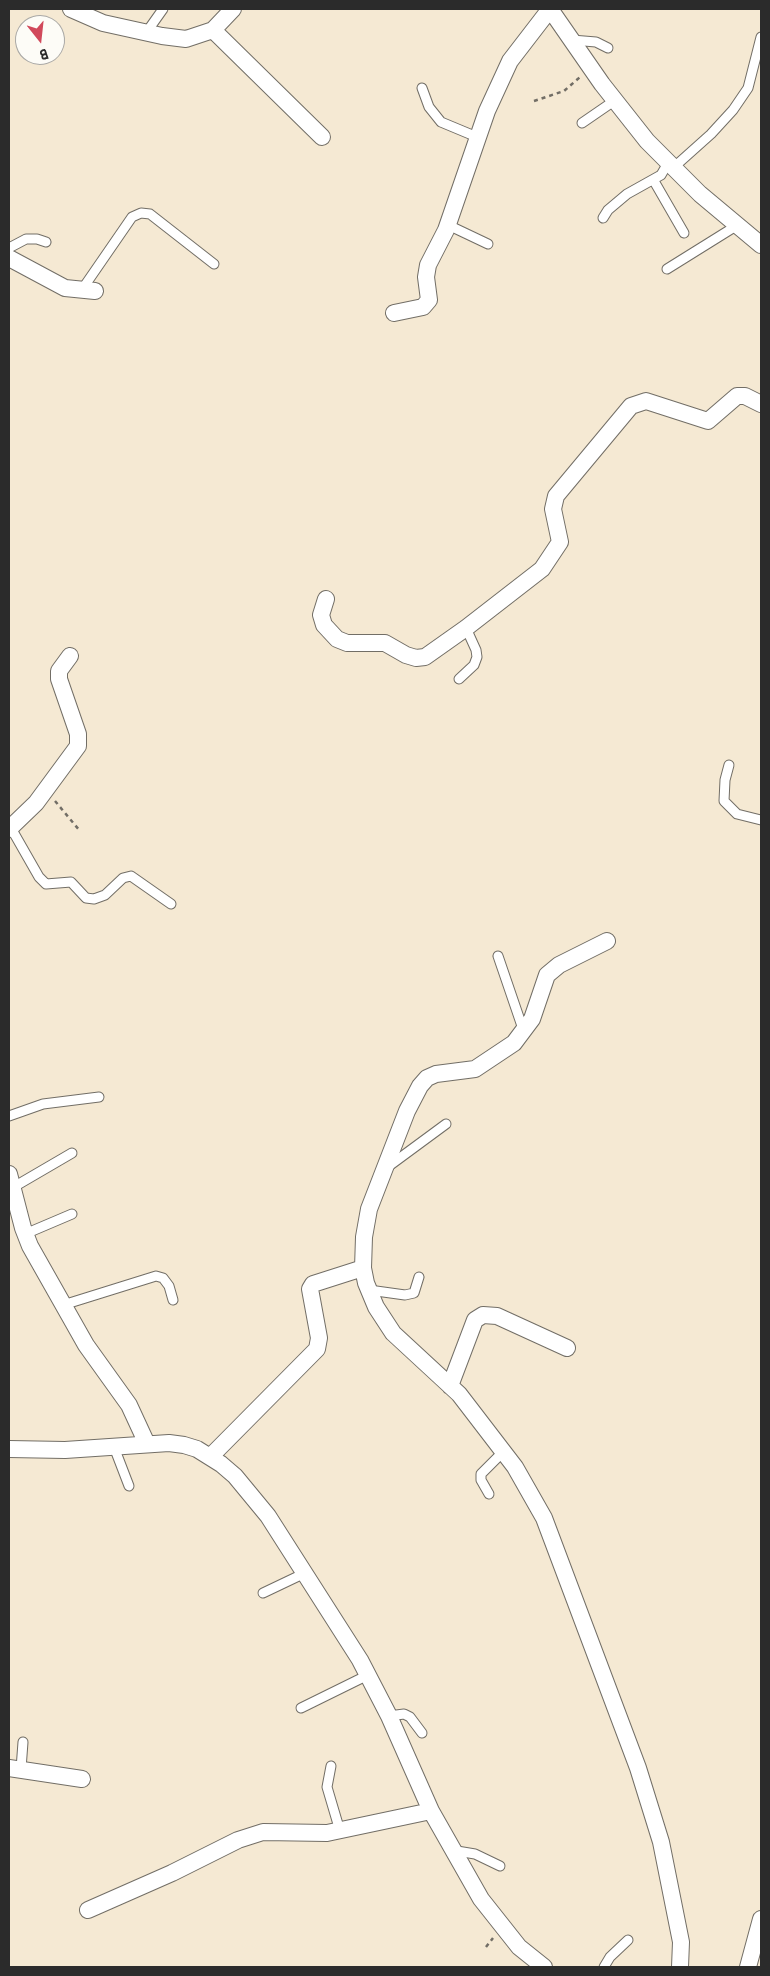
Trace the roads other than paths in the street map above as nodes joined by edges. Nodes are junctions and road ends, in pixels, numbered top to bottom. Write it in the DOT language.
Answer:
graph roads {
  1 [pos="71,9"];
  2 [pos="163,9"];
  3 [pos="232,9"];
  4 [pos="212,30"];
  5 [pos="146,33"];
  6 [pos="761,36"];
  7 [pos="571,40"];
  8 [pos="608,48"];
  9 [pos="422,88"];
  10 [pos="614,101"];
  11 [pos="582,123"];
  12 [pos="322,137"];
  13 [pos="477,137"];
  14 [pos="671,165"];
  15 [pos="654,181"];
  16 [pos="604,218"];
  17 [pos="448,225"];
  18 [pos="736,226"];
  19 [pos="684,233"];
  20 [pos="46,242"];
  21 [pos="488,244"];
  22 [pos="761,245"];
  23 [pos="9,248"];
  24 [pos="9,258"];
  25 [pos="214,264"];
  26 [pos="667,269"];
  27 [pos="88,291"];
  28 [pos="394,314"];
  29 [pos="761,404"];
  30 [pos="326,599"];
  31 [pos="466,628"];
  32 [pos="70,656"];
  33 [pos="459,680"];
  34 [pos="728,765"];
  35 [pos="761,820"];
  36 [pos="10,828"];
  37 [pos="170,904"];
  38 [pos="607,941"];
  39 [pos="498,956"];
  40 [pos="524,1032"];
  41 [pos="99,1097"];
  42 [pos="9,1116"];
  43 [pos="446,1124"];
  44 [pos="72,1153"];
  45 [pos="384,1169"];
  46 [pos="10,1181"];
  47 [pos="72,1214"];
  48 [pos="25,1234"];
  49 [pos="363,1268"];
  50 [pos="419,1277"];
  51 [pos="369,1290"];
  52 [pos="173,1300"];
  53 [pos="63,1305"];
  54 [pos="566,1348"];
  55 [pos="450,1386"];
  56 [pos="147,1444"];
  57 [pos="114,1447"];
  58 [pos="9,1448"];
  59 [pos="504,1451"];
  60 [pos="210,1457"];
  61 [pos="129,1486"];
  62 [pos="489,1494"];
  63 [pos="306,1573"];
  64 [pos="263,1593"];
  65 [pos="368,1675"];
  66 [pos="301,1708"];
  67 [pos="389,1716"];
  68 [pos="422,1733"];
  69 [pos="23,1742"];
  70 [pos="331,1766"];
  71 [pos="15,1768"];
  72 [pos="82,1779"];
  73 [pos="431,1812"];
  74 [pos="340,1831"];
  75 [pos="451,1850"];
  76 [pos="500,1866"];
  77 [pos="88,1910"];
  78 [pos="761,1918"];
  79 [pos="628,1940"];
  80 [pos="544,1967"];
  81 [pos="604,1967"];
  82 [pos="680,1967"];
  83 [pos="748,1967"];
  1 -- 5 [label="street"];
  2 -- 5 [label="lane"];
  3 -- 4 [label="street"];
  4 -- 5 [label="street"];
  4 -- 12 [label="street"];
  6 -- 14 [label="lane"];
  7 -- 8 [label="lane"];
  7 -- 10 [label="street"];
  7 -- 13 [label="street"];
  9 -- 13 [label="lane"];
  10 -- 11 [label="lane"];
  10 -- 14 [label="street"];
  13 -- 17 [label="street"];
  14 -- 15 [label="lane"];
  14 -- 18 [label="street"];
  15 -- 16 [label="lane"];
  15 -- 19 [label="lane"];
  17 -- 21 [label="lane"];
  17 -- 28 [label="street"];
  18 -- 22 [label="street"];
  18 -- 26 [label="lane"];
  20 -- 23 [label="lane"];
  24 -- 27 [label="street"];
  25 -- 27 [label="lane"];
  29 -- 31 [label="street"];
  30 -- 31 [label="street"];
  31 -- 33 [label="lane"];
  32 -- 36 [label="street"];
  34 -- 35 [label="lane"];
  36 -- 37 [label="lane"];
  38 -- 40 [label="street"];
  39 -- 40 [label="lane"];
  40 -- 45 [label="street"];
  41 -- 42 [label="lane"];
  43 -- 45 [label="lane"];
  44 -- 46 [label="lane"];
  45 -- 49 [label="street"];
  46 -- 48 [label="street"];
  47 -- 48 [label="lane"];
  48 -- 53 [label="street"];
  49 -- 51 [label="street"];
  49 -- 60 [label="street"];
  50 -- 51 [label="lane"];
  51 -- 55 [label="street"];
  52 -- 53 [label="lane"];
  53 -- 56 [label="street"];
  54 -- 55 [label="street"];
  55 -- 59 [label="street"];
  56 -- 57 [label="street"];
  56 -- 60 [label="street"];
  57 -- 58 [label="street"];
  57 -- 61 [label="lane"];
  59 -- 62 [label="lane"];
  59 -- 82 [label="street"];
  60 -- 63 [label="street"];
  63 -- 64 [label="lane"];
  63 -- 65 [label="street"];
  65 -- 66 [label="lane"];
  65 -- 67 [label="street"];
  67 -- 68 [label="lane"];
  67 -- 73 [label="street"];
  69 -- 71 [label="lane"];
  70 -- 74 [label="lane"];
  71 -- 72 [label="street"];
  73 -- 74 [label="street"];
  73 -- 75 [label="street"];
  74 -- 77 [label="street"];
  75 -- 76 [label="lane"];
  75 -- 80 [label="street"];
  78 -- 83 [label="street"];
  79 -- 81 [label="lane"];
}
